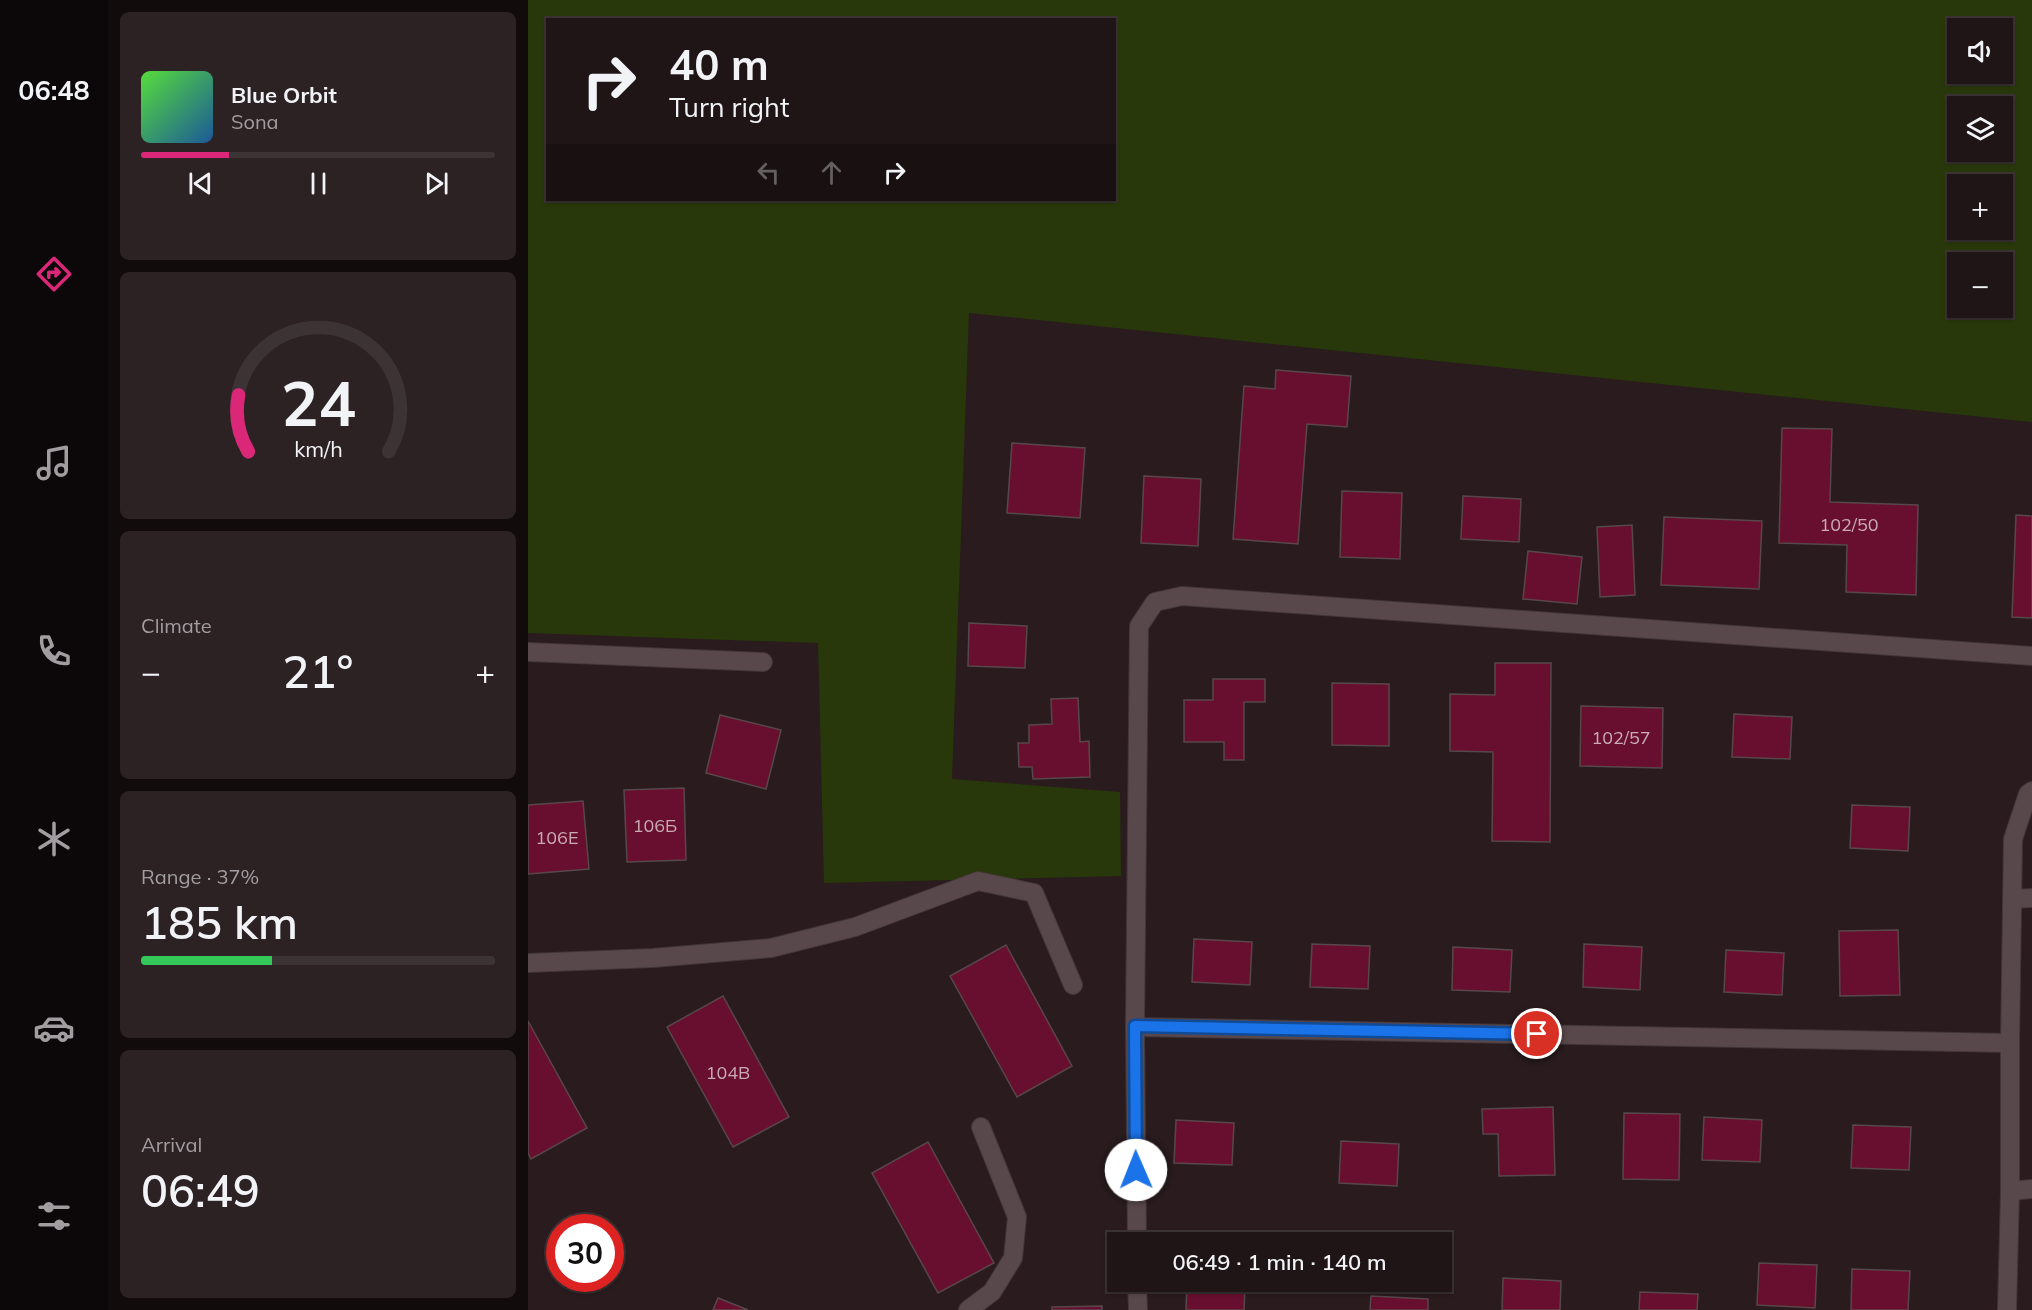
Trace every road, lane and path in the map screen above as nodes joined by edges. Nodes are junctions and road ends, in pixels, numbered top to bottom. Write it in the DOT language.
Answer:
graph roads {
  1 [pos="528,652"];
  2 [pos="2032,656"];
  3 [pos="763,662"];
  4 [pos="2032,791"];
  5 [pos="2032,897"];
  6 [pos="2012,899"];
  7 [pos="528,963"];
  8 [pos="1073,985"];
  9 [pos="1135,1026"];
  10 [pos="2010,1044"];
  11 [pos="981,1126"];
  12 [pos="2032,1189"];
  13 [pos="2010,1191"];
  14 [pos="1137,1232"];
  15 [pos="1137,1292"];
  16 [pos="968,1310"];
  17 [pos="1138,1310"];
  18 [pos="2007,1310"];
  1 -- 3 [label="street"];
  2 -- 9 [label="street"];
  4 -- 6 [label="street"];
  5 -- 6 [label="street"];
  6 -- 10 [label="street"];
  7 -- 8 [label="street"];
  9 -- 10 [label="street"];
  9 -- 14 [label="street"];
  10 -- 13 [label="street"];
  11 -- 16 [label="street"];
  12 -- 13 [label="street"];
  13 -- 18 [label="street"];
  15 -- 17 [label="street"];
}
